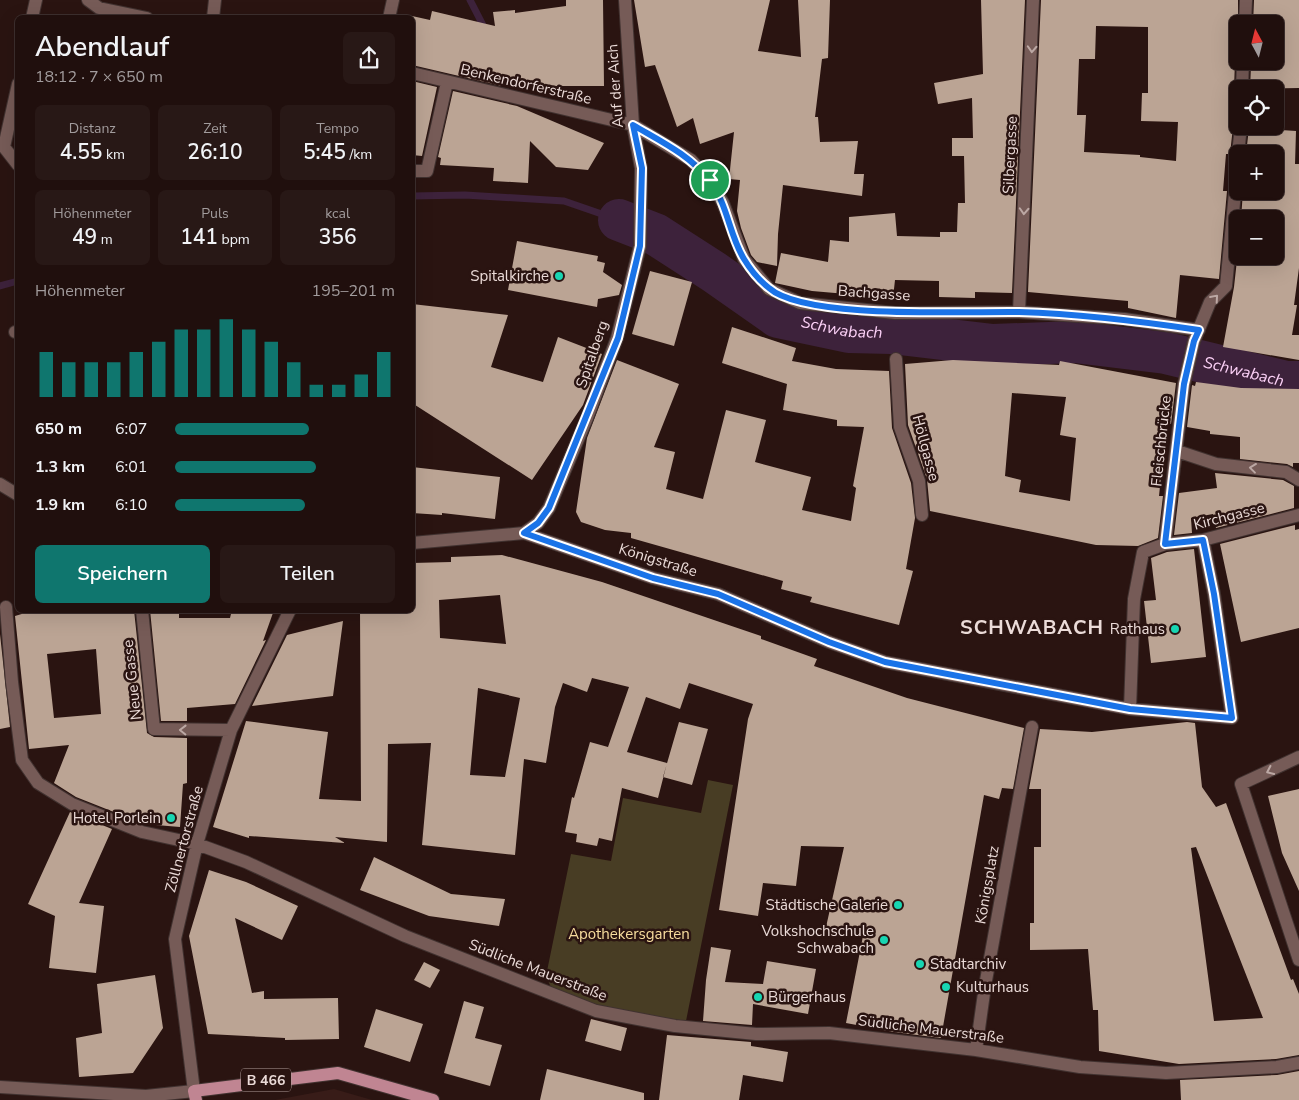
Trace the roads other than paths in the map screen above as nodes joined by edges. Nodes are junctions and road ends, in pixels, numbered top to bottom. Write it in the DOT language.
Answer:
graph roads {
  1 [pos="36,0"];
  2 [pos="88,0"];
  3 [pos="215,0"];
  4 [pos="393,0"];
  5 [pos="625,0"];
  6 [pos="1033,0"];
  7 [pos="1246,0"];
  8 [pos="98,13"];
  9 [pos="33,15"];
  10 [pos="118,15"];
  11 [pos="212,15"];
  12 [pos="390,15"];
  13 [pos="1245,15"];
  14 [pos="415,74"];
  15 [pos="447,82"];
  16 [pos="15,98"];
  17 [pos="633,125"];
  18 [pos="15,162"];
  19 [pos="642,168"];
  20 [pos="415,171"];
  21 [pos="1234,200"];
  22 [pos="1019,312"];
  23 [pos="1197,336"];
  24 [pos="896,359"];
  25 [pos="1177,451"];
  26 [pos="1299,480"];
  27 [pos="0,484"];
  28 [pos="15,493"];
  29 [pos="922,515"];
  30 [pos="1299,515"];
  31 [pos="524,533"];
  32 [pos="1203,540"];
  33 [pos="415,543"];
  34 [pos="1165,544"];
  35 [pos="8,605"];
  36 [pos="142,613"];
  37 [pos="289,613"];
  38 [pos="1130,709"];
  39 [pos="1032,727"];
  40 [pos="232,730"];
  41 [pos="1299,757"];
  42 [pos="198,844"];
  43 [pos="1299,960"];
  44 [pos="976,1050"];
  45 [pos="1299,1063"];
  46 [pos="0,1087"];
  47 [pos="195,1095"];
  48 [pos="433,1100"];
  1 -- 9 [label="street"];
  2 -- 8 [label="street"];
  3 -- 11 [label="street"];
  4 -- 12 [label="street"];
  5 -- 17 [label="street, Auf der Aich"];
  6 -- 22 [label="street, Silbergasse, one-way"];
  7 -- 13 [label="street"];
  8 -- 10 [label="street"];
  14 -- 15 [label="street, Benkendorferstraße"];
  15 -- 17 [label="street, Benkendorferstraße"];
  15 -- 20 [label="street"];
  16 -- 18 [label="street"];
  17 -- 19 [label="street, Auf der Aich"];
  17 -- 22 [label="street, Bachgasse"];
  19 -- 31 [label="street, Spitalberg"];
  23 -- 21 [label="street, Fleischbrücke, one-way"];
  22 -- 23 [label="street, Bachgasse"];
  23 -- 25 [label="street, Fleischbrücke"];
  24 -- 29 [label="street, Höllgasse"];
  26 -- 25 [label="street, one-way"];
  25 -- 34 [label="street, Fleischbrücke"];
  27 -- 28 [label="street"];
  30 -- 32 [label="street, Kirchgasse"];
  31 -- 33 [label="street, Königstraße"];
  31 -- 38 [label="street, Königstraße"];
  32 -- 34 [label="street, Kirchgasse"];
  32 -- 38 [label="street"];
  34 -- 38 [label="street"];
  35 -- 42 [label="street, Südliche Mauerstraße"];
  40 -- 36 [label="street, Neue Gasse, one-way"];
  37 -- 40 [label="street, Zöllnertorstraße"];
  39 -- 44 [label="street, Königsplatz"];
  40 -- 42 [label="street, Zöllnertorstraße"];
  41 -- 43 [label="street, one-way"];
  42 -- 44 [label="street, Südliche Mauerstraße"];
  42 -- 47 [label="street, Zöllnertorstraße"];
  44 -- 45 [label="street, Südliche Mauerstraße"];
  46 -- 47 [label="street"];
  47 -- 48 [label="main road, B 466"];
}
